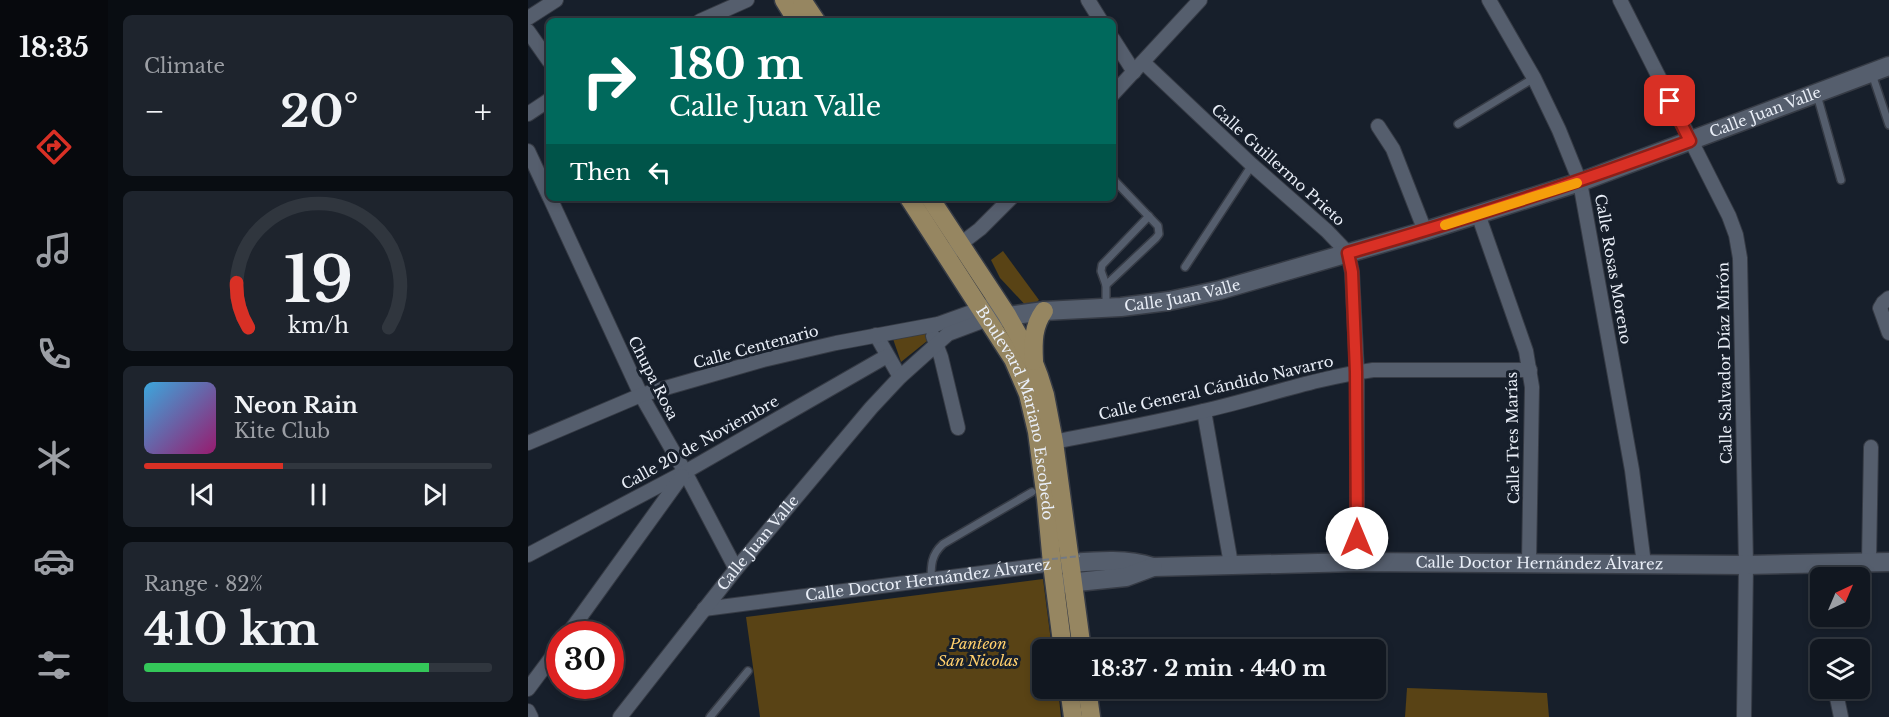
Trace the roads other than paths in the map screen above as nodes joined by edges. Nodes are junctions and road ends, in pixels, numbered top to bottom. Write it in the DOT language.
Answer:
graph roads {
  1 [pos="556,0"];
  2 [pos="747,0"];
  3 [pos="784,0"];
  4 [pos="802,0"];
  5 [pos="1088,0"];
  6 [pos="1200,0"];
  7 [pos="1489,0"];
  8 [pos="1620,0"];
  9 [pos="528,18"];
  10 [pos="707,18"];
  11 [pos="795,18"];
  12 [pos="814,18"];
  13 [pos="1099,18"];
  14 [pos="528,31"];
  15 [pos="1116,42"];
  16 [pos="546,57"];
  17 [pos="1138,67"];
  18 [pos="1880,69"];
  19 [pos="1534,78"];
  20 [pos="1116,91"];
  21 [pos="1816,92"];
  22 [pos="546,102"];
  23 [pos="528,114"];
  24 [pos="1458,124"];
  25 [pos="1889,125"];
  26 [pos="1378,126"];
  27 [pos="1690,141"];
  28 [pos="528,151"];
  29 [pos="1252,165"];
  30 [pos="1841,180"];
  31 [pos="1116,182"];
  32 [pos="1580,182"];
  33 [pos="546,190"];
  34 [pos="551,201"];
  35 [pos="912,201"];
  36 [pos="931,201"];
  37 [pos="1008,201"];
  38 [pos="1478,214"];
  39 [pos="1149,216"];
  40 [pos="1425,231"];
  41 [pos="953,250"];
  42 [pos="1348,253"];
  43 [pos="1185,267"];
  44 [pos="1106,285"];
  45 [pos="1889,298"];
  46 [pos="1106,308"];
  47 [pos="1003,309"];
  48 [pos="1044,311"];
  49 [pos="984,314"];
  50 [pos="928,326"];
  51 [pos="1889,333"];
  52 [pos="876,335"];
  53 [pos="936,343"];
  54 [pos="887,356"];
  55 [pos="1034,363"];
  56 [pos="1530,370"];
  57 [pos="1356,372"];
  58 [pos="900,377"];
  59 [pos="641,395"];
  60 [pos="1204,411"];
  61 [pos="958,428"];
  62 [pos="1054,442"];
  63 [pos="528,443"];
  64 [pos="1871,447"];
  65 [pos="685,472"];
  66 [pos="1032,492"];
  67 [pos="528,555"];
  68 [pos="1076,560"];
  69 [pos="1048,562"];
  70 [pos="1357,562"];
  71 [pos="1529,562"];
  72 [pos="1869,562"];
  73 [pos="1889,562"];
  74 [pos="1230,564"];
  75 [pos="1644,564"];
  76 [pos="1746,565"];
  77 [pos="1153,567"];
  78 [pos="736,568"];
  79 [pos="932,581"];
  80 [pos="1074,582"];
  81 [pos="1054,584"];
  82 [pos="704,609"];
  83 [pos="577,621"];
  84 [pos="1062,639"];
  85 [pos="1081,639"];
  86 [pos="546,665"];
  87 [pos="748,671"];
  88 [pos="528,690"];
  89 [pos="1070,699"];
  90 [pos="1089,699"];
  91 [pos="1837,699"];
  92 [pos="528,711"];
  93 [pos="627,715"];
  94 [pos="531,717"];
  95 [pos="710,717"];
  96 [pos="1072,717"];
  97 [pos="1091,717"];
  98 [pos="1744,717"];
  99 [pos="1841,717"];
  1 -- 9 [label="street"];
  2 -- 10 [label="street"];
  3 -- 11 [label="main road"];
  4 -- 12 [label="main road"];
  5 -- 13 [label="street"];
  6 -- 17 [label="street"];
  7 -- 19 [label="street, Calle Rosas Moreno"];
  8 -- 27 [label="street, Calle Salvador Díaz Mirón"];
  14 -- 16 [label="street"];
  15 -- 17 [label="street, Calle Guillermo Prieto"];
  17 -- 20 [label="street"];
  17 -- 29 [label="street, Calle Guillermo Prieto"];
  18 -- 21 [label="street, Calle Juan Valle"];
  18 -- 25 [label="lane"];
  19 -- 24 [label="lane"];
  19 -- 32 [label="street, Calle Rosas Moreno"];
  21 -- 27 [label="street, Calle Juan Valle"];
  21 -- 30 [label="lane"];
  22 -- 23 [label="street"];
  26 -- 40 [label="street"];
  27 -- 32 [label="street, Calle Juan Valle"];
  27 -- 76 [label="street, Calle Salvador Díaz Mirón"];
  28 -- 33 [label="street, Chupa Rosa"];
  29 -- 42 [label="street, Calle Guillermo Prieto"];
  29 -- 43 [label="lane"];
  31 -- 39 [label="lane"];
  32 -- 38 [label="street, Calle Juan Valle"];
  32 -- 75 [label="street, Calle Rosas Moreno"];
  34 -- 59 [label="street, Chupa Rosa"];
  35 -- 41 [label="main road, Boulevard Mariano Escobedo"];
  36 -- 41 [label="main road, Boulevard Mariano Escobedo"];
  37 -- 41 [label="street"];
  38 -- 40 [label="street, Calle Juan Valle"];
  38 -- 56 [label="street, Calle Tres Marías"];
  39 -- 44 [label="lane"];
  39 -- 44 [label="lane"];
  40 -- 42 [label="street, Calle Juan Valle"];
  41 -- 47 [label="main road, Boulevard Mariano Escobedo"];
  41 -- 49 [label="main road, Boulevard Mariano Escobedo"];
  42 -- 46 [label="street, Calle Juan Valle"];
  42 -- 57 [label="street"];
  44 -- 46 [label="lane"];
  45 -- 51 [label="street"];
  46 -- 48 [label="street, Calle Juan Valle"];
  47 -- 48 [label="street, Calle Juan Valle"];
  47 -- 49 [label="street, Calle Juan Valle"];
  47 -- 55 [label="main road, Boulevard Mariano Escobedo"];
  48 -- 55 [label="main road"];
  49 -- 50 [label="street, Calle Centenario"];
  49 -- 53 [label="street, Calle Juan Valle"];
  49 -- 69 [label="main road, Boulevard Mariano Escobedo"];
  50 -- 52 [label="street, Calle Centenario"];
  50 -- 53 [label="street"];
  52 -- 54 [label="street"];
  52 -- 59 [label="street, Calle Centenario"];
  53 -- 58 [label="street, Calle Juan Valle"];
  53 -- 61 [label="street"];
  54 -- 58 [label="street"];
  54 -- 65 [label="street, Calle 20 de Noviembre"];
  55 -- 62 [label="main road, Boulevard Mariano Escobedo"];
  56 -- 57 [label="street, Calle General Cándido Navarro"];
  56 -- 71 [label="street, Calle Tres Marías"];
  57 -- 60 [label="street, Calle General Cándido Navarro"];
  57 -- 70 [label="street"];
  58 -- 78 [label="street, Calle Juan Valle"];
  59 -- 63 [label="street, Calle Centenario"];
  59 -- 65 [label="street, Chupa Rosa"];
  60 -- 62 [label="street, Calle General Cándido Navarro"];
  60 -- 74 [label="street"];
  62 -- 68 [label="main road, Boulevard Mariano Escobedo"];
  64 -- 72 [label="street"];
  65 -- 67 [label="street, Calle 20 de Noviembre"];
  65 -- 78 [label="street, Chupa Rosa"];
  65 -- 83 [label="street"];
  66 -- 79 [label="lane"];
  68 -- 69 [label="street, Calle Doctor Hernández Álvarez"];
  68 -- 77 [label="street, Calle Doctor Hernández Álvarez"];
  68 -- 80 [label="main road, Boulevard Mariano Escobedo"];
  69 -- 79 [label="street, Calle Doctor Hernández Álvarez"];
  69 -- 81 [label="main road, Boulevard Mariano Escobedo"];
  70 -- 71 [label="street, Calle Doctor Hernández Álvarez"];
  70 -- 74 [label="street, Calle Doctor Hernández Álvarez"];
  71 -- 75 [label="street, Calle Doctor Hernández Álvarez"];
  72 -- 73 [label="street, Calle Doctor Hernández Álvarez"];
  72 -- 76 [label="street, Calle Doctor Hernández Álvarez"];
  74 -- 77 [label="street, Calle Doctor Hernández Álvarez"];
  75 -- 76 [label="street, Calle Doctor Hernández Álvarez"];
  76 -- 98 [label="street, Calle Salvador Díaz Mirón"];
  77 -- 80 [label="street, Calle Doctor Hernández Álvarez"];
  78 -- 82 [label="street, Calle Juan Valle"];
  79 -- 82 [label="street, Calle Doctor Hernández Álvarez"];
  80 -- 81 [label="street, Calle Doctor Hernández Álvarez"];
  80 -- 85 [label="main road, Boulevard Mariano Escobedo"];
  81 -- 84 [label="main road, Boulevard Mariano Escobedo"];
  82 -- 93 [label="street, Calle Juan Valle"];
  86 -- 88 [label="street"];
  87 -- 95 [label="lane"];
  89 -- 96 [label="main road"];
  90 -- 97 [label="main road"];
  91 -- 99 [label="street"];
  92 -- 94 [label="street"];
}
